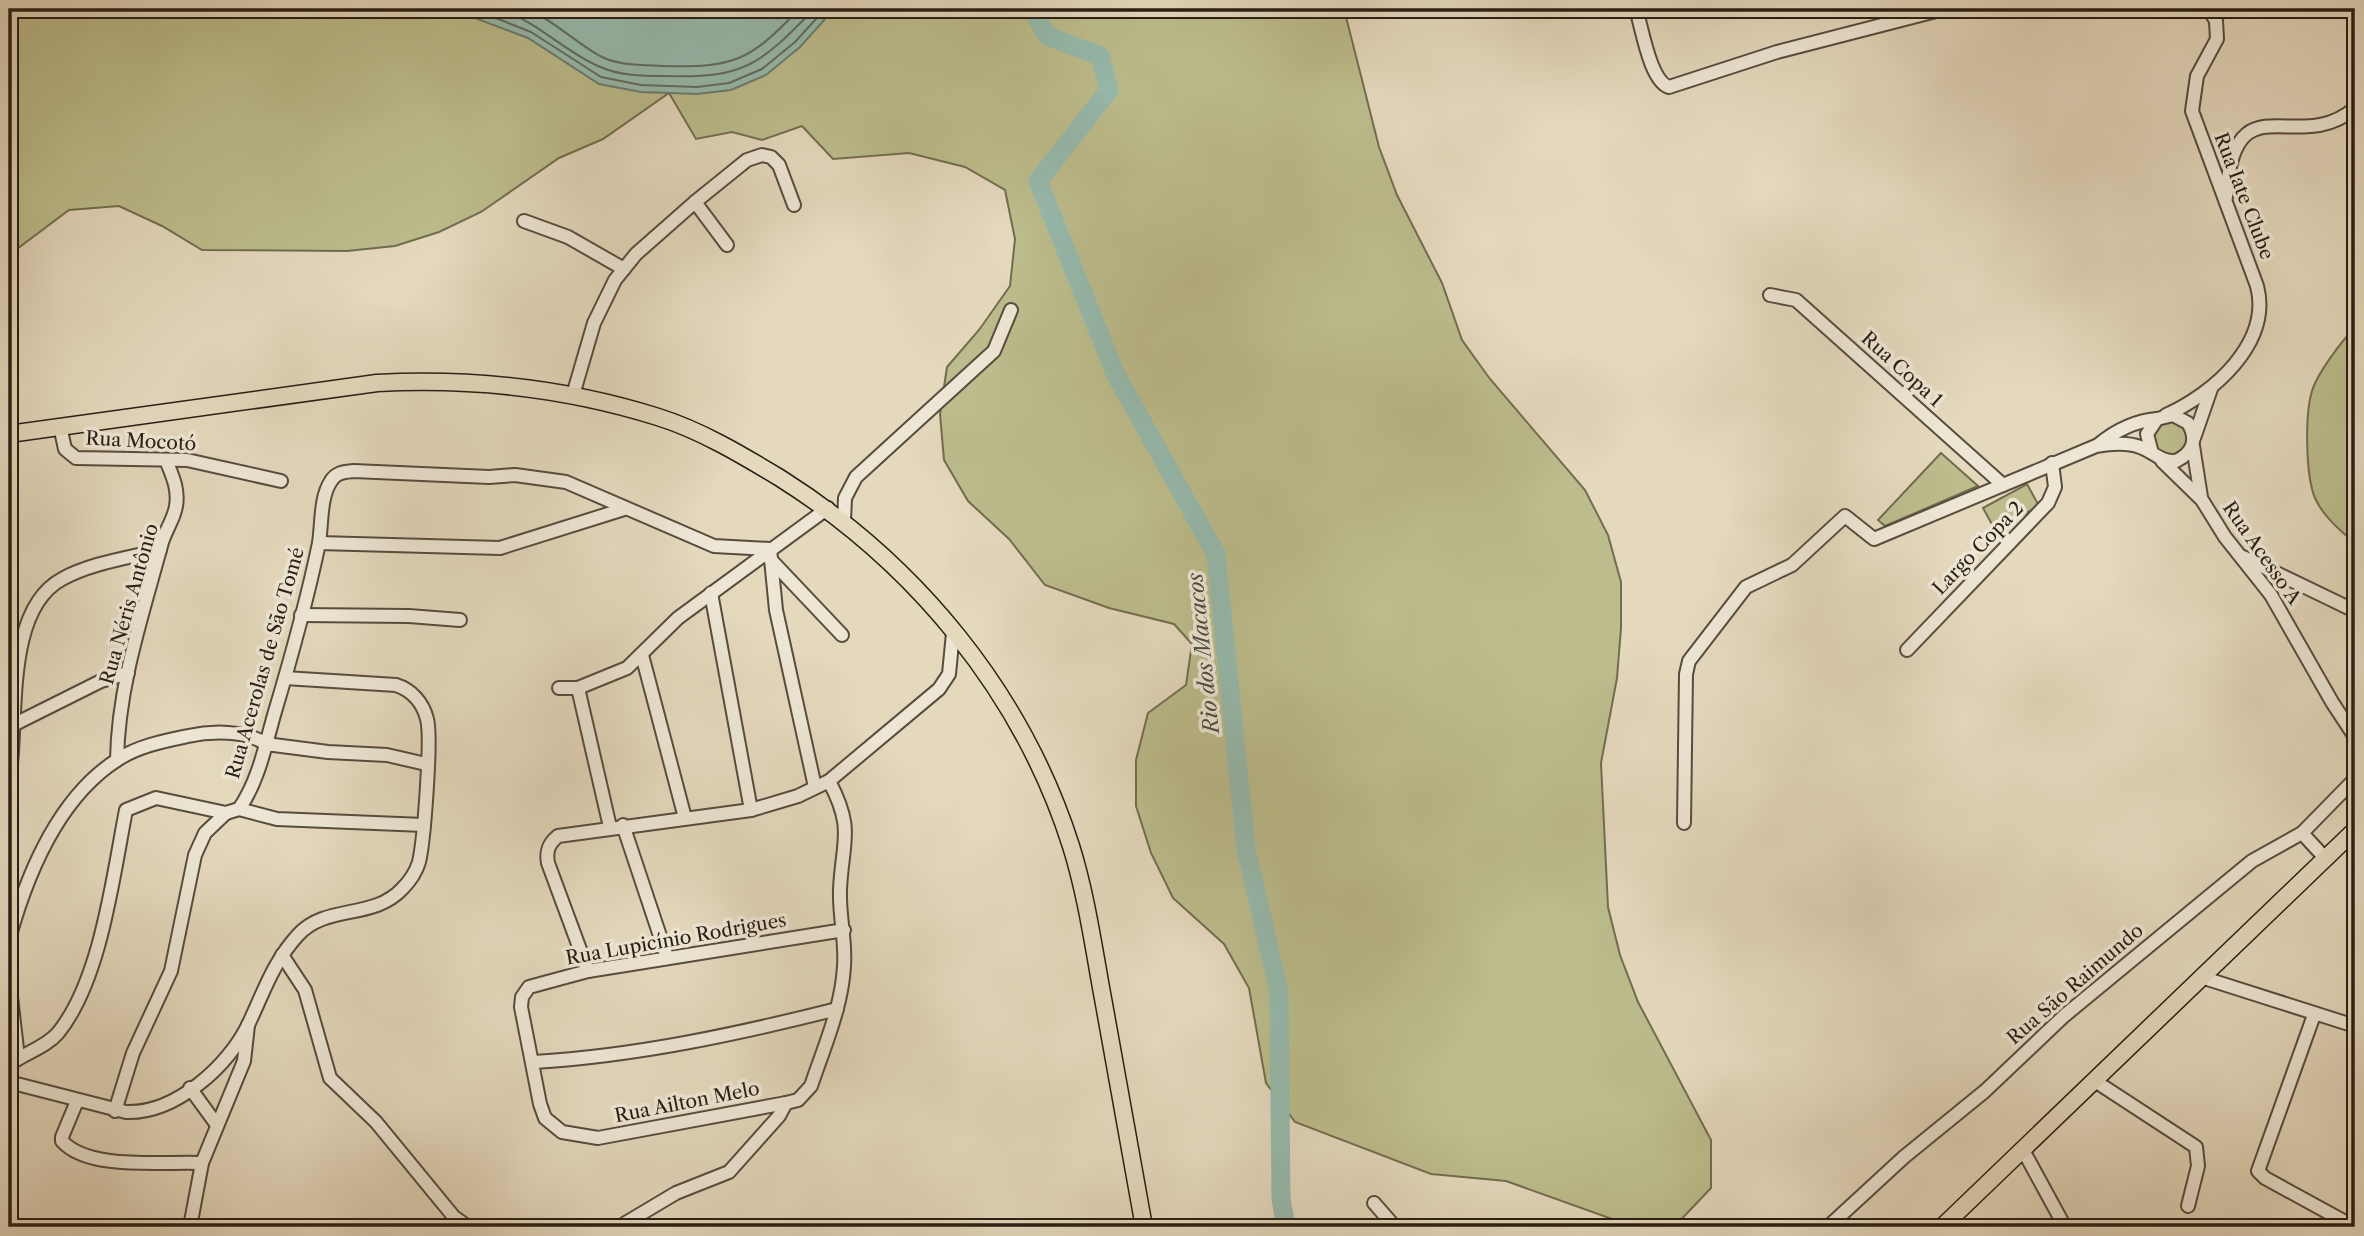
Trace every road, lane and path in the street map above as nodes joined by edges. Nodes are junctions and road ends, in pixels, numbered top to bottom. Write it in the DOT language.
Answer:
graph roads {
  1 [pos="1636,9"];
  2 [pos="1944,9"];
  3 [pos="2209,9"];
  4 [pos="2355,108"];
  5 [pos="2226,201"];
  6 [pos="695,202"];
  7 [pos="794,205"];
  8 [pos="524,221"];
  9 [pos="727,245"];
  10 [pos="624,269"];
  11 [pos="1770,295"];
  12 [pos="1011,310"];
  13 [pos="2212,388"];
  14 [pos="573,395"];
  15 [pos="2161,417"];
  16 [pos="60,426"];
  17 [pos="9,434"];
  18 [pos="2194,441"];
  19 [pos="2095,446"];
  20 [pos="2155,456"];
  21 [pos="166,460"];
  22 [pos="2052,463"];
  23 [pos="281,481"];
  24 [pos="2003,485"];
  25 [pos="2202,500"];
  26 [pos="828,508"];
  27 [pos="624,509"];
  28 [pos="844,521"];
  29 [pos="319,543"];
  30 [pos="160,550"];
  31 [pos="770,554"];
  32 [pos="2239,555"];
  33 [pos="711,593"];
  34 [pos="2355,611"];
  35 [pos="301,615"];
  36 [pos="460,620"];
  37 [pos="954,633"];
  38 [pos="842,635"];
  39 [pos="1907,650"];
  40 [pos="642,656"];
  41 [pos="128,673"];
  42 [pos="285,678"];
  43 [pos="559,688"];
  44 [pos="578,688"];
  45 [pos="15,724"];
  46 [pos="2355,737"];
  47 [pos="266,744"];
  48 [pos="117,760"];
  49 [pos="426,764"];
  50 [pos="2355,779"];
  51 [pos="9,780"];
  52 [pos="829,781"];
  53 [pos="815,787"];
  54 [pos="751,810"];
  55 [pos="232,811"];
  56 [pos="685,818"];
  57 [pos="1684,823"];
  58 [pos="424,825"];
  59 [pos="623,825"];
  60 [pos="610,827"];
  61 [pos="2355,830"];
  62 [pos="2302,833"];
  63 [pos="2325,858"];
  64 [pos="844,930"];
  65 [pos="9,939"];
  66 [pos="282,955"];
  67 [pos="667,957"];
  68 [pos="588,971"];
  69 [pos="2201,977"];
  70 [pos="9,979"];
  71 [pos="522,997"];
  72 [pos="837,1009"];
  73 [pos="2314,1015"];
  74 [pos="12,1023"];
  75 [pos="248,1025"];
  76 [pos="2355,1026"];
  77 [pos="13,1062"];
  78 [pos="534,1062"];
  79 [pos="2095,1081"];
  80 [pos="9,1082"];
  81 [pos="190,1088"];
  82 [pos="77,1101"];
  83 [pos="786,1103"];
  84 [pos="116,1111"];
  85 [pos="217,1125"];
  86 [pos="2023,1150"];
  87 [pos="202,1163"];
  88 [pos="1374,1203"];
  89 [pos="2188,1206"];
  90 [pos="2350,1222"];
  91 [pos="190,1227"];
  92 [pos="468,1227"];
  93 [pos="619,1227"];
  94 [pos="1144,1227"];
  95 [pos="1395,1227"];
  96 [pos="1828,1227"];
  97 [pos="1942,1227"];
  98 [pos="2065,1227"];
  1 -- 2 [label="street"];
  3 -- 5 [label="street, Rua Iate Clube"];
  4 -- 5 [label="street"];
  5 -- 13 [label="street, Rua Iate Clube"];
  6 -- 7 [label="street"];
  6 -- 9 [label="street"];
  6 -- 10 [label="street"];
  8 -- 10 [label="street"];
  10 -- 14 [label="street"];
  11 -- 24 [label="street, Rua Copa 1"];
  12 -- 28 [label="street"];
  13 -- 15 [label="street"];
  13 -- 18 [label="street"];
  14 -- 16 [label="main road"];
  14 -- 26 [label="main road"];
  15 -- 18 [label="street"];
  15 -- 19 [label="street"];
  15 -- 20 [label="street"];
  16 -- 17 [label="main road"];
  16 -- 21 [label="street, Rua Mocotó"];
  18 -- 20 [label="street"];
  18 -- 25 [label="street, Rua Acesso A"];
  19 -- 20 [label="street"];
  19 -- 22 [label="street"];
  20 -- 25 [label="street, Rua Acesso A"];
  21 -- 23 [label="street, Rua Mocotó"];
  21 -- 30 [label="street, Rua Néris Antônio"];
  22 -- 24 [label="street"];
  22 -- 39 [label="street, Largo Copa 2"];
  24 -- 57 [label="street"];
  25 -- 32 [label="street, Rua Acesso A"];
  26 -- 28 [label="main road"];
  26 -- 31 [label="street"];
  27 -- 29 [label="street"];
  27 -- 29 [label="street, Rua Acerolas de São Tomé"];
  27 -- 31 [label="street"];
  28 -- 37 [label="main road"];
  29 -- 35 [label="street, Rua Acerolas de São Tomé"];
  30 -- 41 [label="street, Rua Néris Antônio"];
  30 -- 45 [label="street"];
  31 -- 33 [label="street"];
  31 -- 38 [label="street"];
  31 -- 53 [label="street"];
  32 -- 34 [label="street"];
  32 -- 46 [label="street, Rua Acesso A"];
  33 -- 40 [label="street"];
  33 -- 54 [label="street"];
  35 -- 36 [label="street"];
  35 -- 42 [label="street, Rua Acerolas de São Tomé"];
  37 -- 52 [label="street"];
  37 -- 94 [label="main road"];
  40 -- 44 [label="street"];
  40 -- 56 [label="street"];
  41 -- 45 [label="street"];
  41 -- 48 [label="street, Rua Néris Antônio"];
  42 -- 47 [label="street, Rua Acerolas de São Tomé"];
  42 -- 49 [label="street"];
  43 -- 44 [label="street"];
  44 -- 60 [label="street"];
  45 -- 51 [label="street"];
  47 -- 48 [label="street"];
  47 -- 49 [label="street"];
  47 -- 55 [label="street, Rua Acerolas de São Tomé"];
  48 -- 65 [label="street"];
  49 -- 58 [label="street"];
  50 -- 62 [label="street, Rua São Raimundo"];
  52 -- 53 [label="street"];
  52 -- 64 [label="street, Rua Ailton Melo"];
  53 -- 54 [label="street"];
  54 -- 56 [label="street"];
  55 -- 58 [label="street"];
  55 -- 77 [label="street"];
  55 -- 84 [label="street, Rua Acerolas de São Tomé"];
  56 -- 59 [label="street"];
  58 -- 66 [label="street"];
  59 -- 60 [label="street"];
  59 -- 67 [label="street"];
  60 -- 68 [label="street"];
  61 -- 63 [label="main road"];
  62 -- 63 [label="street"];
  62 -- 96 [label="street, Rua São Raimundo"];
  63 -- 69 [label="main road"];
  64 -- 67 [label="street, Rua Lupicínio Rodrigues"];
  64 -- 72 [label="street, Rua Ailton Melo"];
  66 -- 75 [label="street"];
  66 -- 92 [label="street"];
  67 -- 68 [label="street, Rua Lupicínio Rodrigues"];
  68 -- 71 [label="street, Rua Lupicínio Rodrigues"];
  69 -- 73 [label="street"];
  69 -- 79 [label="main road"];
  70 -- 74 [label="street"];
  71 -- 78 [label="street, Rua Ailton Melo"];
  72 -- 78 [label="street"];
  72 -- 83 [label="street, Rua Ailton Melo"];
  73 -- 76 [label="street"];
  73 -- 90 [label="street"];
  74 -- 77 [label="street"];
  75 -- 81 [label="street"];
  75 -- 85 [label="street"];
  78 -- 83 [label="street, Rua Ailton Melo"];
  79 -- 86 [label="main road"];
  79 -- 89 [label="street"];
  80 -- 82 [label="street"];
  81 -- 84 [label="street"];
  81 -- 85 [label="street"];
  82 -- 84 [label="street"];
  82 -- 87 [label="street"];
  83 -- 93 [label="street"];
  85 -- 87 [label="street"];
  86 -- 97 [label="main road"];
  86 -- 98 [label="street"];
  87 -- 91 [label="street"];
  88 -- 95 [label="street"];
}
